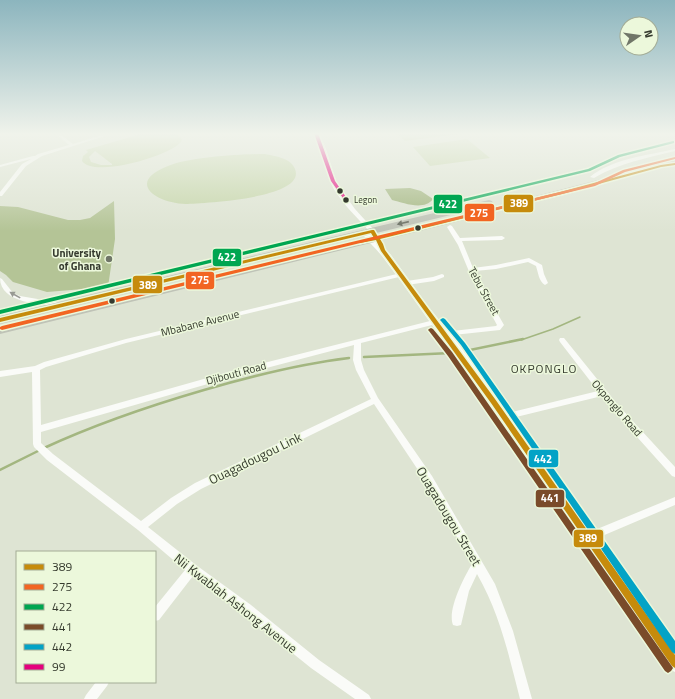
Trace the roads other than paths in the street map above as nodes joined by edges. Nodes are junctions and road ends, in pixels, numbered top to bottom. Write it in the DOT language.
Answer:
graph roads {
  1 [pos="24,166"];
  2 [pos="328,166"];
  3 [pos="619,166"];
  4 [pos="637,166"];
  5 [pos="664,166"];
  6 [pos="592,178"];
  7 [pos="0,195"];
  8 [pos="450,227"];
  9 [pos="386,232"];
  10 [pos="372,237"];
  11 [pos="502,238"];
  12 [pos="353,240"];
  13 [pos="458,240"];
  14 [pos="471,270"];
  15 [pos="442,276"];
  16 [pos="404,279"];
  17 [pos="0,280"];
  18 [pos="545,283"];
  19 [pos="64,305"];
  20 [pos="0,320"];
  21 [pos="434,322"];
  22 [pos="0,330"];
  23 [pos="444,334"];
  24 [pos="562,340"];
  25 [pos="358,342"];
  26 [pos="36,369"];
  27 [pos="0,374"];
  28 [pos="604,393"];
  29 [pos="375,400"];
  30 [pos="504,417"];
  31 [pos="38,429"];
  32 [pos="675,473"];
  33 [pos="675,501"];
  34 [pos="141,527"];
  35 [pos="588,537"];
  36 [pos="478,564"];
  37 [pos="192,569"];
  38 [pos="156,615"];
  39 [pos="457,621"];
  40 [pos="675,663"];
  41 [pos="102,683"];
  42 [pos="90,699"];
  43 [pos="365,699"];
  44 [pos="526,699"];
  1 -- 7 [label="street"];
  2 -- 10 [label="street"];
  3 -- 6 [label="street"];
  4 -- 6 [label="highway"];
  5 -- 9 [label="highway"];
  6 -- 9 [label="highway, one-way"];
  8 -- 13 [label="street, Tebu Street"];
  9 -- 10 [label="highway"];
  9 -- 10 [label="highway"];
  10 -- 12 [label="highway"];
  10 -- 12 [label="highway"];
  10 -- 16 [label="main road"];
  11 -- 13 [label="street"];
  12 -- 19 [label="highway"];
  12 -- 22 [label="highway"];
  13 -- 14 [label="street, Tebu Street"];
  14 -- 18 [label="street"];
  14 -- 23 [label="street, Tebu Street"];
  15 -- 16 [label="street, Mbabane Avenue"];
  16 -- 21 [label="main road"];
  16 -- 26 [label="street, Mbabane Avenue"];
  19 -- 17 [label="street, one-way"];
  19 -- 20 [label="highway"];
  21 -- 23 [label="main road"];
  21 -- 25 [label="street, Djibouti Road"];
  23 -- 30 [label="main road"];
  24 -- 28 [label="street, Okponglo Road"];
  25 -- 29 [label="street, Ouagadougou Street"];
  25 -- 31 [label="street, Djibouti Road"];
  26 -- 27 [label="street, Mbabane Avenue"];
  26 -- 31 [label="street, Nii Kwablah Ashong Avenue"];
  28 -- 30 [label="street"];
  28 -- 32 [label="street, Okponglo Road"];
  29 -- 34 [label="street, Ouagadougou Link"];
  29 -- 36 [label="street, Ouagadougou Street"];
  30 -- 35 [label="main road"];
  31 -- 34 [label="street, Nii Kwablah Ashong Avenue"];
  33 -- 35 [label="street"];
  34 -- 37 [label="street, Nii Kwablah Ashong Avenue"];
  35 -- 40 [label="main road"];
  36 -- 39 [label="street"];
  36 -- 44 [label="street, Ouagadougou Street"];
  37 -- 38 [label="street"];
  37 -- 43 [label="street, Nii Kwablah Ashong Avenue"];
  41 -- 42 [label="street"];
}
